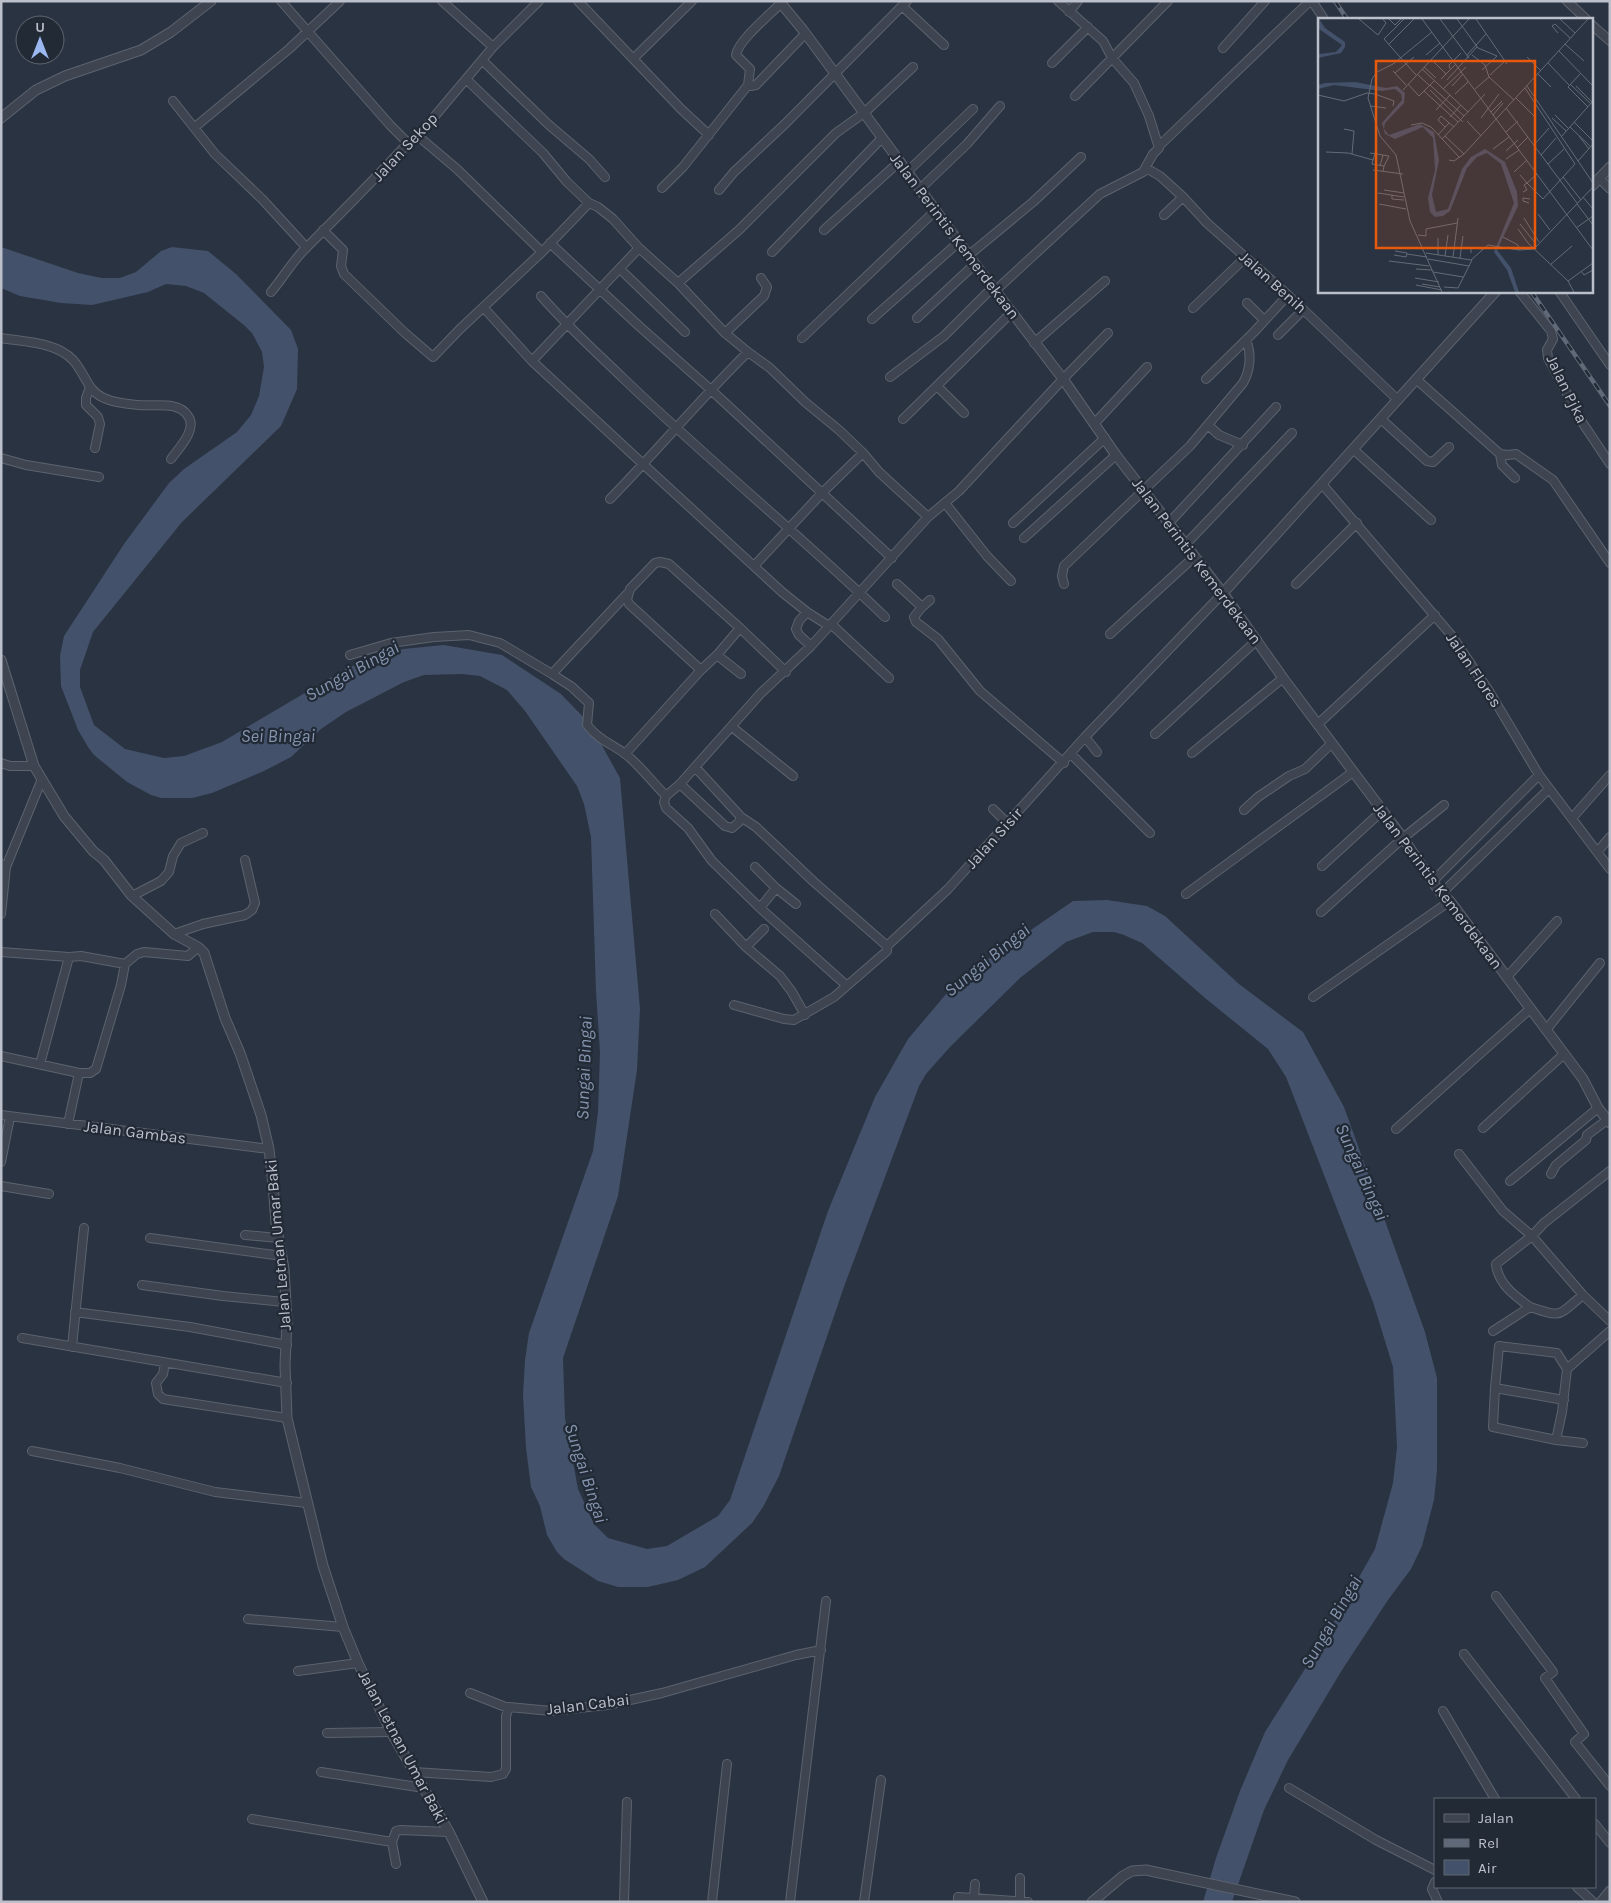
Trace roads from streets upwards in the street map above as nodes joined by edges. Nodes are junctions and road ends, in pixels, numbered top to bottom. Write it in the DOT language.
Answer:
graph roads {
  1 [pos="281,1"];
  2 [pos="340,1"];
  3 [pos="442,1"];
  4 [pos="539,1"];
  5 [pos="578,1"];
  6 [pos="692,1"];
  7 [pos="1058,1"];
  8 [pos="1078,1"];
  9 [pos="1168,1"];
  10 [pos="1266,1"];
  11 [pos="1311,1"];
  12 [pos="1567,1"];
  13 [pos="208,2"];
  14 [pos="781,2"];
  15 [pos="905,4"];
  16 [pos="1069,12"];
  17 [pos="1323,18"];
  18 [pos="1585,18"];
  19 [pos="1088,27"];
  20 [pos="1594,27"];
  21 [pos="309,32"];
  22 [pos="805,34"];
  23 [pos="1610,41"];
  24 [pos="944,45"];
  25 [pos="493,47"];
  26 [pos="1223,48"];
  27 [pos="634,58"];
  28 [pos="1112,58"];
  29 [pos="482,60"];
  30 [pos="1052,63"];
  31 [pos="912,67"];
  32 [pos="834,75"];
  33 [pos="466,80"];
  34 [pos="748,85"];
  35 [pos="1075,96"];
  36 [pos="173,101"];
  37 [pos="1000,106"];
  38 [pos="973,109"];
  39 [pos="864,114"];
  40 [pos="1,118"];
  41 [pos="195,127"];
  42 [pos="709,135"];
  43 [pos="418,136"];
  44 [pos="882,138"];
  45 [pos="408,143"];
  46 [pos="1159,146"];
  47 [pos="1081,157"];
  48 [pos="900,161"];
  49 [pos="1610,167"];
  50 [pos="1146,168"];
  51 [pos="907,172"];
  52 [pos="605,177"];
  53 [pos="1599,178"];
  54 [pos="1594,184"];
  55 [pos="662,188"];
  56 [pos="920,189"];
  57 [pos="1610,189"];
  58 [pos="720,190"];
  59 [pos="1183,197"];
  60 [pos="589,202"];
  61 [pos="936,210"];
  62 [pos="1164,215"];
  63 [pos="323,230"];
  64 [pos="824,230"];
  65 [pos="959,242"];
  66 [pos="550,243"];
  67 [pos="306,248"];
  68 [pos="639,248"];
  69 [pos="542,252"];
  70 [pos="772,252"];
  71 [pos="968,255"];
  72 [pos="1246,257"];
  73 [pos="975,264"];
  74 [pos="620,269"];
  75 [pos="761,278"];
  76 [pos="1105,281"];
  77 [pos="678,283"];
  78 [pos="994,289"];
  79 [pos="599,290"];
  80 [pos="272,292"];
  81 [pos="1495,292"];
  82 [pos="1520,292"];
  83 [pos="1560,292"];
  84 [pos="1288,295"];
  85 [pos="541,296"];
  86 [pos="1247,304"];
  87 [pos="484,308"];
  88 [pos="1193,308"];
  89 [pos="1303,310"];
  90 [pos="1012,312"];
  91 [pos="917,318"];
  92 [pos="872,319"];
  93 [pos="1264,320"];
  94 [pos="567,325"];
  95 [pos="684,332"];
  96 [pos="726,333"];
  97 [pos="1108,333"];
  98 [pos="1278,334"];
  99 [pos="1,338"];
  100 [pos="802,338"];
  101 [pos="1246,340"];
  102 [pos="1034,342"];
  103 [pos="748,352"];
  104 [pos="532,361"];
  105 [pos="1610,365"];
  106 [pos="1147,367"];
  107 [pos="890,376"];
  108 [pos="1062,379"];
  109 [pos="1206,379"];
  110 [pos="1416,379"];
  111 [pos="937,386"];
  112 [pos="90,387"];
  113 [pos="710,389"];
  114 [pos="1398,400"];
  115 [pos="1276,407"];
  116 [pos="964,413"];
  117 [pos="903,419"];
  118 [pos="1381,419"];
  119 [pos="1094,424"];
  120 [pos="1208,425"];
  121 [pos="675,428"];
  122 [pos="1292,433"];
  123 [pos="1105,438"];
  124 [pos="1243,445"];
  125 [pos="1449,447"];
  126 [pos="95,448"];
  127 [pos="1353,449"];
  128 [pos="863,453"];
  129 [pos="1500,454"];
  130 [pos="1116,455"];
  131 [pos="1,458"];
  132 [pos="171,459"];
  133 [pos="1610,464"];
  134 [pos="644,465"];
  135 [pos="98,477"];
  136 [pos="1515,478"];
  137 [pos="1322,484"];
  138 [pos="1144,491"];
  139 [pos="822,493"];
  140 [pos="610,499"];
  141 [pos="945,503"];
  142 [pos="928,517"];
  143 [pos="1431,520"];
  144 [pos="1013,523"];
  145 [pos="1357,523"];
  146 [pos="1168,524"];
  147 [pos="789,528"];
  148 [pos="1024,538"];
  149 [pos="1185,545"];
  150 [pos="1194,556"];
  151 [pos="892,558"];
  152 [pos="1610,563"];
  153 [pos="754,566"];
  154 [pos="1011,581"];
  155 [pos="897,584"];
  156 [pos="1064,584"];
  157 [pos="1296,584"];
  158 [pos="859,593"];
  159 [pos="1223,593"];
  160 [pos="627,594"];
  161 [pos="930,600"];
  162 [pos="922,607"];
  163 [pos="807,612"];
  164 [pos="1435,615"];
  165 [pos="885,617"];
  166 [pos="830,625"];
  167 [pos="740,628"];
  168 [pos="1110,634"];
  169 [pos="1257,640"];
  170 [pos="811,646"];
  171 [pos="350,655"];
  172 [pos="717,655"];
  173 [pos="1,660"];
  174 [pos="701,670"];
  175 [pos="3,672"];
  176 [pos="786,672"];
  177 [pos="552,674"];
  178 [pos="741,674"];
  179 [pos="889,678"];
  180 [pos="1283,678"];
  181 [pos="1318,724"];
  182 [pos="732,727"];
  183 [pos="1155,734"];
  184 [pos="1085,738"];
  185 [pos="1332,742"];
  186 [pos="1097,752"];
  187 [pos="1192,753"];
  188 [pos="625,754"];
  189 [pos="1071,754"];
  190 [pos="1,763"];
  191 [pos="1064,763"];
  192 [pos="34,766"];
  193 [pos="695,767"];
  194 [pos="1353,772"];
  195 [pos="1539,774"];
  196 [pos="793,776"];
  197 [pos="1610,776"];
  198 [pos="42,778"];
  199 [pos="680,784"];
  200 [pos="1549,788"];
  201 [pos="666,796"];
  202 [pos="1444,805"];
  203 [pos="993,809"];
  204 [pos="1244,810"];
  205 [pos="1382,811"];
  206 [pos="741,817"];
  207 [pos="1573,817"];
  208 [pos="1008,824"];
  209 [pos="203,833"];
  210 [pos="1150,833"];
  211 [pos="1610,837"];
  212 [pos="1403,838"];
  213 [pos="1598,851"];
  214 [pos="245,860"];
  215 [pos="4,866"];
  216 [pos="1322,866"];
  217 [pos="755,868"];
  218 [pos="1610,869"];
  219 [pos="1433,881"];
  220 [pos="776,888"];
  221 [pos="1186,894"];
  222 [pos="1441,894"];
  223 [pos="132,896"];
  224 [pos="1450,901"];
  225 [pos="796,904"];
  226 [pos="760,908"];
  227 [pos="1321,912"];
  228 [pos="1,914"];
  229 [pos="715,914"];
  230 [pos="1557,921"];
  231 [pos="764,929"];
  232 [pos="174,934"];
  233 [pos="887,946"];
  234 [pos="198,947"];
  235 [pos="746,947"];
  236 [pos="1,952"];
  237 [pos="69,957"];
  238 [pos="1600,963"];
  239 [pos="125,964"];
  240 [pos="1507,977"];
  241 [pos="846,985"];
  242 [pos="1313,998"];
  243 [pos="734,1005"];
  244 [pos="1530,1008"];
  245 [pos="805,1015"];
  246 [pos="1546,1030"];
  247 [pos="1564,1054"];
  248 [pos="1,1056"];
  249 [pos="40,1064"];
  250 [pos="79,1073"];
  251 [pos="1598,1108"];
  252 [pos="1,1115"];
  253 [pos="10,1117"];
  254 [pos="1608,1122"];
  255 [pos="68,1124"];
  256 [pos="1483,1128"];
  257 [pos="1396,1129"];
  258 [pos="268,1149"];
  259 [pos="1459,1154"];
  260 [pos="1,1162"];
  261 [pos="1610,1171"];
  262 [pos="1551,1174"];
  263 [pos="1510,1181"];
  264 [pos="1,1186"];
  265 [pos="49,1194"];
  266 [pos="84,1228"];
  267 [pos="246,1235"];
  268 [pos="1532,1236"];
  269 [pos="150,1238"];
  270 [pos="278,1238"];
  271 [pos="282,1256"];
  272 [pos="142,1285"];
  273 [pos="1583,1295"];
  274 [pos="284,1302"];
  275 [pos="1530,1307"];
  276 [pos="76,1312"];
  277 [pos="1610,1321"];
  278 [pos="1493,1331"];
  279 [pos="1610,1331"];
  280 [pos="22,1338"];
  281 [pos="287,1345"];
  282 [pos="72,1347"];
  283 [pos="165,1363"];
  284 [pos="1567,1369"];
  285 [pos="287,1383"];
  286 [pos="1495,1388"];
  287 [pos="1564,1400"];
  288 [pos="288,1418"];
  289 [pos="1556,1440"];
  290 [pos="1583,1443"];
  291 [pos="32,1451"];
  292 [pos="307,1503"];
  293 [pos="1496,1596"];
  294 [pos="826,1601"];
  295 [pos="248,1619"];
  296 [pos="343,1626"];
  297 [pos="821,1650"];
  298 [pos="1464,1654"];
  299 [pos="358,1663"];
  300 [pos="298,1670"];
  301 [pos="470,1693"];
  302 [pos="508,1708"];
  303 [pos="1443,1711"];
  304 [pos="391,1732"];
  305 [pos="327,1733"];
  306 [pos="727,1764"];
  307 [pos="322,1772"];
  308 [pos="414,1772"];
  309 [pos="881,1780"];
  310 [pos="1610,1786"];
  311 [pos="424,1788"];
  312 [pos="1290,1788"];
  313 [pos="1494,1798"];
  314 [pos="1575,1798"];
  315 [pos="626,1802"];
  316 [pos="252,1819"];
  317 [pos="1596,1825"];
  318 [pos="449,1832"];
  319 [pos="392,1842"];
  320 [pos="1610,1843"];
  321 [pos="396,1864"];
  322 [pos="1434,1869"];
  323 [pos="1020,1878"];
  324 [pos="975,1884"];
  325 [pos="1434,1884"];
  326 [pos="1578,1888"];
  327 [pos="1610,1892"];
  328 [pos="974,1898"];
  329 [pos="1008,1901"];
  330 [pos="1020,1901"];
  331 [pos="483,1902"];
  332 [pos="624,1902"];
  333 [pos="712,1902"];
  334 [pos="790,1902"];
  335 [pos="864,1902"];
  336 [pos="958,1902"];
  337 [pos="1028,1902"];
  338 [pos="1092,1902"];
  339 [pos="1295,1902"];
  340 [pos="1438,1902"];
  341 [pos="1593,1902"];
  342 [pos="1601,1902"];
  1 -- 21 [label="street"];
  2 -- 21 [label="street"];
  3 -- 25 [label="street"];
  4 -- 25 [label="street, Jalan Sekop"];
  5 -- 27 [label="street"];
  6 -- 27 [label="street"];
  7 -- 16 [label="street"];
  8 -- 16 [label="street"];
  9 -- 28 [label="street"];
  10 -- 26 [label="street"];
  11 -- 17 [label="street"];
  11 -- 46 [label="street"];
  12 -- 18 [label="street"];
  13 -- 40 [label="street"];
  14 -- 22 [label="street, Jalan Perintis Kemerdekaan"];
  14 -- 34 [label="street"];
  15 -- 24 [label="street"];
  15 -- 32 [label="street"];
  16 -- 19 [label="street"];
  19 -- 28 [label="street"];
  19 -- 30 [label="street"];
  20 -- 23 [label="street"];
  21 -- 41 [label="street"];
  21 -- 45 [label="street"];
  22 -- 32 [label="street, Jalan Perintis Kemerdekaan"];
  22 -- 34 [label="street"];
  25 -- 29 [label="street, Jalan Sekop"];
  27 -- 42 [label="street"];
  28 -- 35 [label="street"];
  28 -- 46 [label="street"];
  29 -- 33 [label="street, Jalan Sekop"];
  29 -- 52 [label="street"];
  31 -- 39 [label="street"];
  32 -- 39 [label="street, Jalan Perintis Kemerdekaan"];
  32 -- 58 [label="street"];
  33 -- 43 [label="street, Jalan Sekop"];
  33 -- 60 [label="street"];
  34 -- 42 [label="street"];
  36 -- 41 [label="street"];
  37 -- 56 [label="street"];
  38 -- 51 [label="street"];
  39 -- 44 [label="street, Jalan Perintis Kemerdekaan"];
  39 -- 77 [label="street"];
  41 -- 67 [label="street"];
  42 -- 55 [label="street"];
  43 -- 45 [label="street, Jalan Sekop"];
  43 -- 69 [label="street"];
  44 -- 48 [label="street, Jalan Perintis Kemerdekaan"];
  44 -- 70 [label="street"];
  45 -- 63 [label="street, Jalan Sekop"];
  46 -- 50 [label="street"];
  47 -- 71 [label="street"];
  48 -- 51 [label="street, Jalan Perintis Kemerdekaan"];
  48 -- 64 [label="street"];
  49 -- 53 [label="street"];
  50 -- 59 [label="street, Jalan Benih"];
  50 -- 78 [label="street"];
  51 -- 56 [label="street, Jalan Perintis Kemerdekaan"];
  53 -- 54 [label="street"];
  53 -- 57 [label="street"];
  56 -- 61 [label="street, Jalan Perintis Kemerdekaan"];
  59 -- 62 [label="street"];
  59 -- 72 [label="street, Jalan Benih"];
  60 -- 66 [label="street"];
  60 -- 68 [label="street"];
  61 -- 65 [label="street, Jalan Perintis Kemerdekaan"];
  61 -- 100 [label="street"];
  63 -- 67 [label="street, Jalan Sekop"];
  63 -- 87 [label="street"];
  65 -- 71 [label="street, Jalan Perintis Kemerdekaan"];
  65 -- 92 [label="street"];
  66 -- 69 [label="street"];
  66 -- 79 [label="street"];
  67 -- 80 [label="street, Jalan Sekop"];
  68 -- 74 [label="street"];
  68 -- 77 [label="street"];
  69 -- 87 [label="street"];
  71 -- 73 [label="street, Jalan Perintis Kemerdekaan"];
  72 -- 84 [label="street, Jalan Benih"];
  72 -- 88 [label="street"];
  73 -- 78 [label="street, Jalan Perintis Kemerdekaan"];
  73 -- 91 [label="street"];
  74 -- 79 [label="street"];
  74 -- 95 [label="street"];
  75 -- 96 [label="street"];
  76 -- 102 [label="street"];
  77 -- 96 [label="street"];
  78 -- 90 [label="street, Jalan Perintis Kemerdekaan"];
  78 -- 107 [label="street"];
  79 -- 94 [label="street"];
  79 -- 113 [label="street"];
  81 -- 110 [label="street"];
  82 -- 133 [label="street, Jalan Pjka"];
  83 -- 105 [label="street"];
  84 -- 89 [label="street, Jalan Benih"];
  84 -- 93 [label="street"];
  85 -- 94 [label="street"];
  86 -- 93 [label="street"];
  87 -- 104 [label="street"];
  89 -- 98 [label="street"];
  89 -- 114 [label="street, Jalan Benih"];
  90 -- 102 [label="street, Jalan Perintis Kemerdekaan"];
  90 -- 111 [label="street"];
  93 -- 101 [label="street"];
  94 -- 104 [label="street"];
  94 -- 121 [label="street"];
  96 -- 103 [label="street"];
  97 -- 108 [label="street"];
  99 -- 112 [label="street"];
  101 -- 109 [label="street"];
  101 -- 120 [label="street"];
  102 -- 108 [label="street, Jalan Perintis Kemerdekaan"];
  103 -- 113 [label="street"];
  103 -- 128 [label="street"];
  104 -- 134 [label="street"];
  106 -- 119 [label="street"];
  108 -- 119 [label="street, Jalan Perintis Kemerdekaan"];
  108 -- 141 [label="street"];
  110 -- 114 [label="street"];
  110 -- 129 [label="street"];
  111 -- 116 [label="street"];
  111 -- 117 [label="street"];
  112 -- 126 [label="street"];
  112 -- 132 [label="street"];
  113 -- 121 [label="street"];
  113 -- 139 [label="street"];
  114 -- 118 [label="street"];
  115 -- 124 [label="street"];
  118 -- 125 [label="street"];
  118 -- 127 [label="street"];
  119 -- 123 [label="street, Jalan Perintis Kemerdekaan"];
  120 -- 124 [label="street"];
  120 -- 138 [label="street"];
  121 -- 134 [label="street"];
  121 -- 147 [label="street"];
  122 -- 149 [label="street"];
  123 -- 130 [label="street, Jalan Perintis Kemerdekaan"];
  123 -- 144 [label="street"];
  124 -- 146 [label="street"];
  127 -- 137 [label="street"];
  127 -- 143 [label="street"];
  128 -- 139 [label="street"];
  128 -- 142 [label="street"];
  129 -- 136 [label="street"];
  129 -- 152 [label="street"];
  130 -- 138 [label="street, Jalan Perintis Kemerdekaan"];
  130 -- 148 [label="street"];
  131 -- 135 [label="street"];
  134 -- 140 [label="street"];
  134 -- 153 [label="street"];
  137 -- 145 [label="street, Jalan Flores"];
  137 -- 159 [label="street"];
  138 -- 146 [label="street, Jalan Perintis Kemerdekaan"];
  138 -- 156 [label="street"];
  139 -- 147 [label="street"];
  139 -- 151 [label="street"];
  141 -- 142 [label="street"];
  141 -- 154 [label="street"];
  142 -- 151 [label="street"];
  145 -- 157 [label="street"];
  145 -- 164 [label="street, Jalan Flores"];
  146 -- 149 [label="street, Jalan Perintis Kemerdekaan"];
  147 -- 153 [label="street"];
  147 -- 158 [label="street"];
  149 -- 150 [label="street, Jalan Perintis Kemerdekaan"];
  150 -- 159 [label="street, Jalan Perintis Kemerdekaan"];
  150 -- 168 [label="street"];
  151 -- 158 [label="street"];
  153 -- 163 [label="street"];
  155 -- 162 [label="street"];
  158 -- 165 [label="street"];
  158 -- 166 [label="street"];
  159 -- 169 [label="street, Jalan Perintis Kemerdekaan"];
  159 -- 184 [label="street, Jalan Sisir"];
  160 -- 167 [label="street"];
  160 -- 174 [label="street"];
  160 -- 177 [label="street"];
  161 -- 162 [label="street"];
  162 -- 191 [label="street"];
  163 -- 166 [label="street"];
  163 -- 170 [label="street"];
  164 -- 181 [label="street"];
  164 -- 195 [label="street, Jalan Flores"];
  166 -- 170 [label="street"];
  166 -- 179 [label="street"];
  167 -- 172 [label="street"];
  167 -- 176 [label="street"];
  169 -- 180 [label="street, Jalan Perintis Kemerdekaan"];
  169 -- 183 [label="street"];
  170 -- 176 [label="street"];
  171 -- 177 [label="street"];
  172 -- 174 [label="street"];
  172 -- 178 [label="street"];
  173 -- 175 [label="street"];
  174 -- 188 [label="street"];
  175 -- 192 [label="street"];
  176 -- 182 [label="street"];
  177 -- 188 [label="street"];
  180 -- 181 [label="street, Jalan Perintis Kemerdekaan"];
  180 -- 187 [label="street"];
  181 -- 185 [label="street, Jalan Perintis Kemerdekaan"];
  182 -- 193 [label="street"];
  182 -- 196 [label="street"];
  184 -- 186 [label="street"];
  184 -- 189 [label="street, Jalan Sisir"];
  185 -- 194 [label="street, Jalan Perintis Kemerdekaan"];
  185 -- 204 [label="street"];
  188 -- 201 [label="street"];
  189 -- 191 [label="street, Jalan Sisir"];
  189 -- 210 [label="street"];
  190 -- 192 [label="street"];
  191 -- 208 [label="street, Jalan Sisir"];
  192 -- 198 [label="street"];
  193 -- 199 [label="street"];
  193 -- 206 [label="street"];
  194 -- 205 [label="street, Jalan Perintis Kemerdekaan"];
  194 -- 221 [label="street"];
  195 -- 200 [label="street, Jalan Flores"];
  195 -- 219 [label="street"];
  197 -- 207 [label="street"];
  198 -- 215 [label="street"];
  198 -- 223 [label="street"];
  199 -- 201 [label="street"];
  199 -- 206 [label="street"];
  200 -- 207 [label="street, Jalan Flores"];
  200 -- 222 [label="street"];
  201 -- 226 [label="street"];
  202 -- 212 [label="street"];
  203 -- 208 [label="street"];
  205 -- 212 [label="street, Jalan Perintis Kemerdekaan"];
  205 -- 216 [label="street"];
  206 -- 233 [label="street"];
  207 -- 213 [label="street, Jalan Flores"];
  208 -- 233 [label="street, Jalan Sisir"];
  209 -- 223 [label="street"];
  211 -- 213 [label="street"];
  212 -- 219 [label="street, Jalan Perintis Kemerdekaan"];
  212 -- 227 [label="street"];
  213 -- 218 [label="street, Jalan Flores"];
  214 -- 232 [label="street"];
  215 -- 228 [label="street"];
  217 -- 220 [label="street"];
  219 -- 222 [label="street, Jalan Perintis Kemerdekaan"];
  220 -- 225 [label="street"];
  220 -- 226 [label="street"];
  222 -- 224 [label="street, Jalan Perintis Kemerdekaan"];
  223 -- 232 [label="street"];
  224 -- 240 [label="street, Jalan Perintis Kemerdekaan"];
  224 -- 242 [label="street"];
  226 -- 241 [label="street"];
  229 -- 235 [label="street"];
  230 -- 240 [label="street"];
  231 -- 235 [label="street"];
  232 -- 234 [label="street"];
  233 -- 241 [label="street, Jalan Sisir"];
  234 -- 239 [label="street"];
  234 -- 258 [label="street, Jalan Letnan Umar Baki"];
  235 -- 245 [label="street"];
  236 -- 237 [label="street"];
  237 -- 239 [label="street"];
  237 -- 249 [label="street"];
  238 -- 246 [label="street"];
  239 -- 250 [label="street"];
  240 -- 244 [label="street, Jalan Perintis Kemerdekaan"];
  241 -- 245 [label="street, Jalan Sisir"];
  243 -- 245 [label="street, Jalan Sisir"];
  244 -- 246 [label="street, Jalan Perintis Kemerdekaan"];
  244 -- 257 [label="street"];
  246 -- 247 [label="street, Jalan Perintis Kemerdekaan"];
  247 -- 251 [label="street, Jalan Perintis Kemerdekaan"];
  247 -- 256 [label="street"];
  248 -- 249 [label="street"];
  249 -- 250 [label="street"];
  250 -- 255 [label="street"];
  251 -- 254 [label="street, Jalan Perintis Kemerdekaan"];
  251 -- 263 [label="street"];
  252 -- 253 [label="street, Jalan Gambas"];
  253 -- 255 [label="street, Jalan Gambas"];
  253 -- 260 [label="street"];
  254 -- 262 [label="street"];
  255 -- 258 [label="street, Jalan Gambas"];
  258 -- 270 [label="street, Jalan Letnan Umar Baki"];
  259 -- 268 [label="street"];
  261 -- 268 [label="street"];
  264 -- 265 [label="street"];
  266 -- 276 [label="street"];
  267 -- 270 [label="street"];
  268 -- 273 [label="street"];
  268 -- 275 [label="street"];
  269 -- 271 [label="street"];
  270 -- 271 [label="street, Jalan Letnan Umar Baki"];
  271 -- 274 [label="street, Jalan Letnan Umar Baki"];
  272 -- 274 [label="street"];
  273 -- 275 [label="street"];
  273 -- 277 [label="street"];
  274 -- 281 [label="street, Jalan Letnan Umar Baki"];
  275 -- 278 [label="street"];
  276 -- 281 [label="street"];
  276 -- 282 [label="street"];
  279 -- 284 [label="street"];
  280 -- 282 [label="street"];
  281 -- 285 [label="street, Jalan Letnan Umar Baki"];
  282 -- 283 [label="street"];
  283 -- 285 [label="street"];
  283 -- 288 [label="street"];
  284 -- 286 [label="street"];
  284 -- 287 [label="street"];
  285 -- 288 [label="street, Jalan Letnan Umar Baki"];
  286 -- 287 [label="street"];
  286 -- 289 [label="street"];
  287 -- 289 [label="street"];
  288 -- 292 [label="street, Jalan Letnan Umar Baki"];
  289 -- 290 [label="street"];
  291 -- 292 [label="street"];
  292 -- 296 [label="street, Jalan Letnan Umar Baki"];
  293 -- 310 [label="street"];
  294 -- 297 [label="street"];
  295 -- 296 [label="street"];
  296 -- 299 [label="street, Jalan Letnan Umar Baki"];
  297 -- 302 [label="street, Jalan Cabai"];
  297 -- 334 [label="street"];
  298 -- 314 [label="street"];
  299 -- 300 [label="street"];
  299 -- 304 [label="street, Jalan Letnan Umar Baki"];
  301 -- 302 [label="street, Jalan Cabai"];
  302 -- 308 [label="street"];
  303 -- 313 [label="street"];
  304 -- 305 [label="street"];
  304 -- 308 [label="street, Jalan Letnan Umar Baki"];
  306 -- 333 [label="street"];
  307 -- 311 [label="street"];
  308 -- 311 [label="street, Jalan Letnan Umar Baki"];
  309 -- 335 [label="street"];
  311 -- 318 [label="street, Jalan Letnan Umar Baki"];
  312 -- 322 [label="street"];
  315 -- 332 [label="street"];
  316 -- 319 [label="street"];
  317 -- 320 [label="street"];
  318 -- 319 [label="street"];
  318 -- 331 [label="street, Jalan Letnan Umar Baki"];
  319 -- 321 [label="street"];
  323 -- 330 [label="street"];
  324 -- 328 [label="street"];
  325 -- 340 [label="street"];
  326 -- 341 [label="street"];
  327 -- 342 [label="street"];
  328 -- 329 [label="street"];
  328 -- 336 [label="street"];
  329 -- 330 [label="street"];
  330 -- 337 [label="street"];
  338 -- 339 [label="street"];
}
